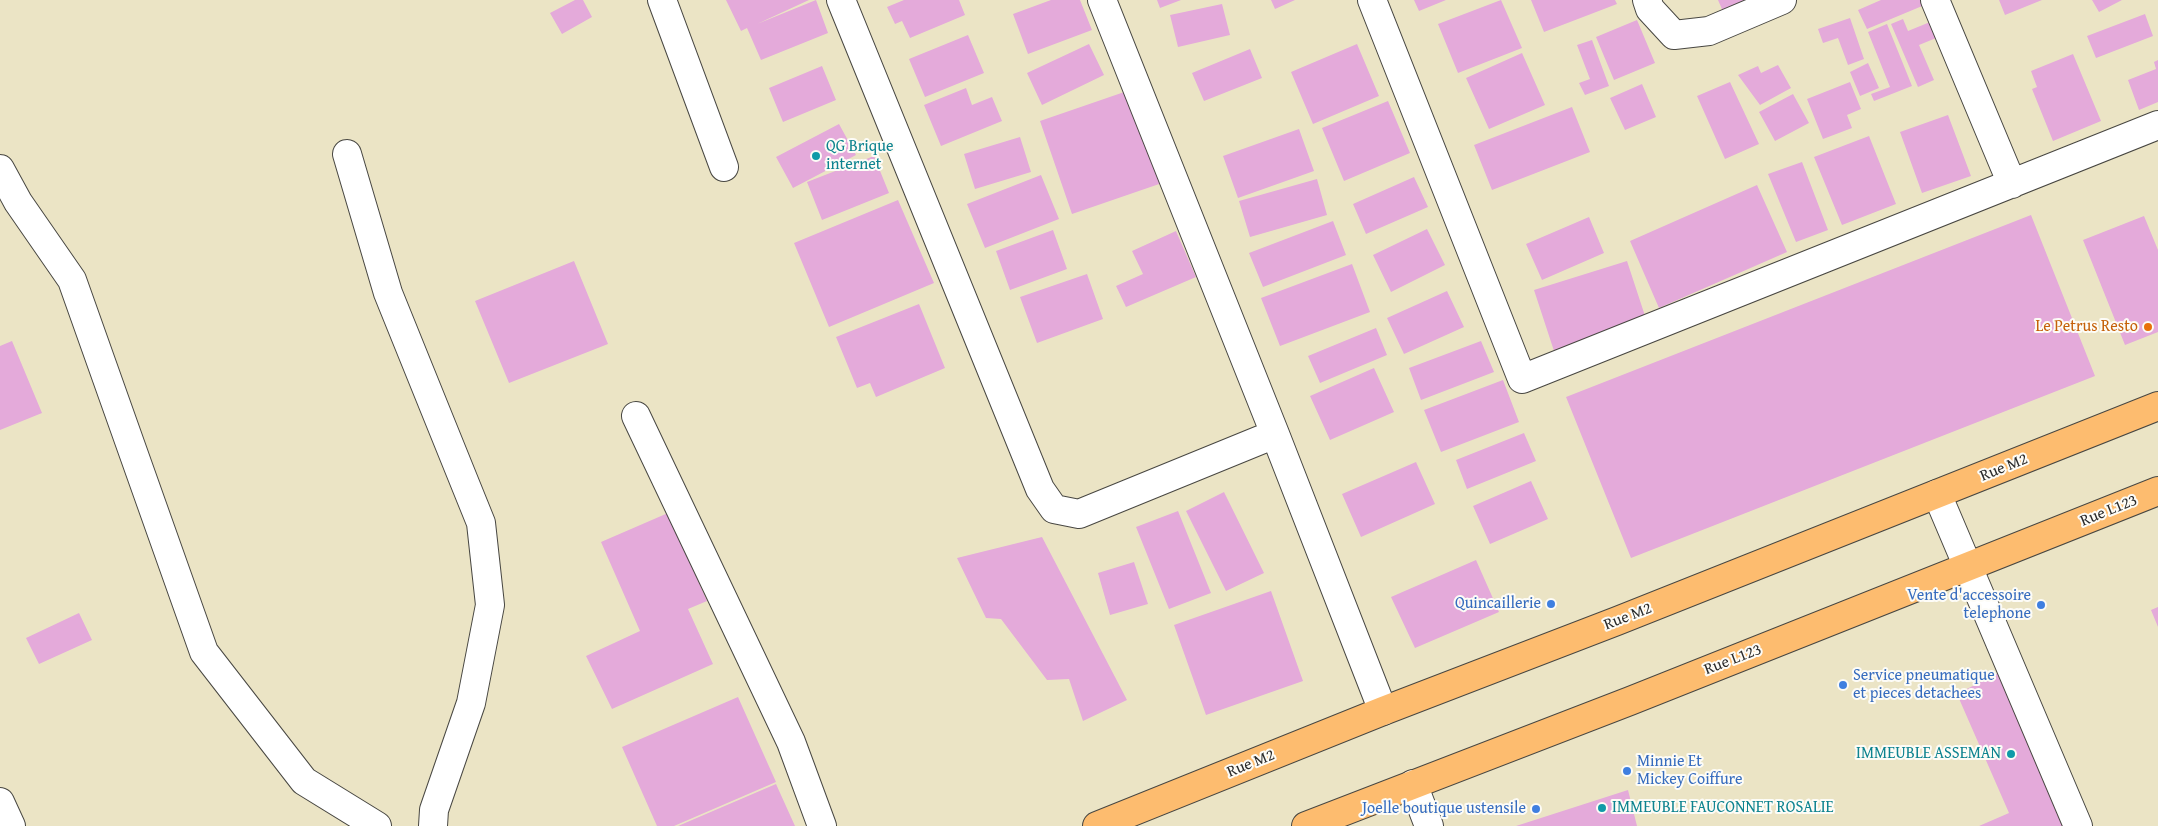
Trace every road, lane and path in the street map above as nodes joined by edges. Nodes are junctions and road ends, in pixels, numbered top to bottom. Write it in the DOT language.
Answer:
graph roads {
  1 [pos="662,0"];
  2 [pos="841,0"];
  3 [pos="1102,0"];
  4 [pos="1372,0"];
  5 [pos="1647,0"];
  6 [pos="1782,0"];
  7 [pos="1935,0"];
  8 [pos="2158,126"];
  9 [pos="347,154"];
  10 [pos="724,167"];
  11 [pos="0,169"];
  12 [pos="2012,184"];
  13 [pos="2158,406"];
  14 [pos="636,416"];
  15 [pos="1275,434"];
  16 [pos="2158,491"];
  17 [pos="1937,494"];
  18 [pos="1969,568"];
  19 [pos="1383,711"];
  20 [pos="1413,784"];
  21 [pos="0,802"];
  22 [pos="11,826"];
  23 [pos="377,826"];
  24 [pos="433,826"];
  25 [pos="822,826"];
  26 [pos="1097,826"];
  27 [pos="1306,826"];
  28 [pos="1429,826"];
  29 [pos="2078,826"];
  1 -- 10 [label="street"];
  2 -- 15 [label="street"];
  3 -- 15 [label="street"];
  4 -- 12 [label="street"];
  5 -- 6 [label="street"];
  7 -- 12 [label="street"];
  8 -- 12 [label="street"];
  9 -- 24 [label="street"];
  11 -- 23 [label="street"];
  13 -- 17 [label="main road, Rue M2"];
  14 -- 25 [label="street"];
  15 -- 19 [label="street"];
  16 -- 18 [label="main road, Rue L123"];
  17 -- 18 [label="street"];
  17 -- 19 [label="main road, Rue M2"];
  18 -- 20 [label="main road, Rue L123"];
  18 -- 29 [label="street"];
  19 -- 26 [label="main road, Rue M2"];
  20 -- 27 [label="main road, Rue L123"];
  20 -- 28 [label="street"];
  21 -- 22 [label="street"];
}
